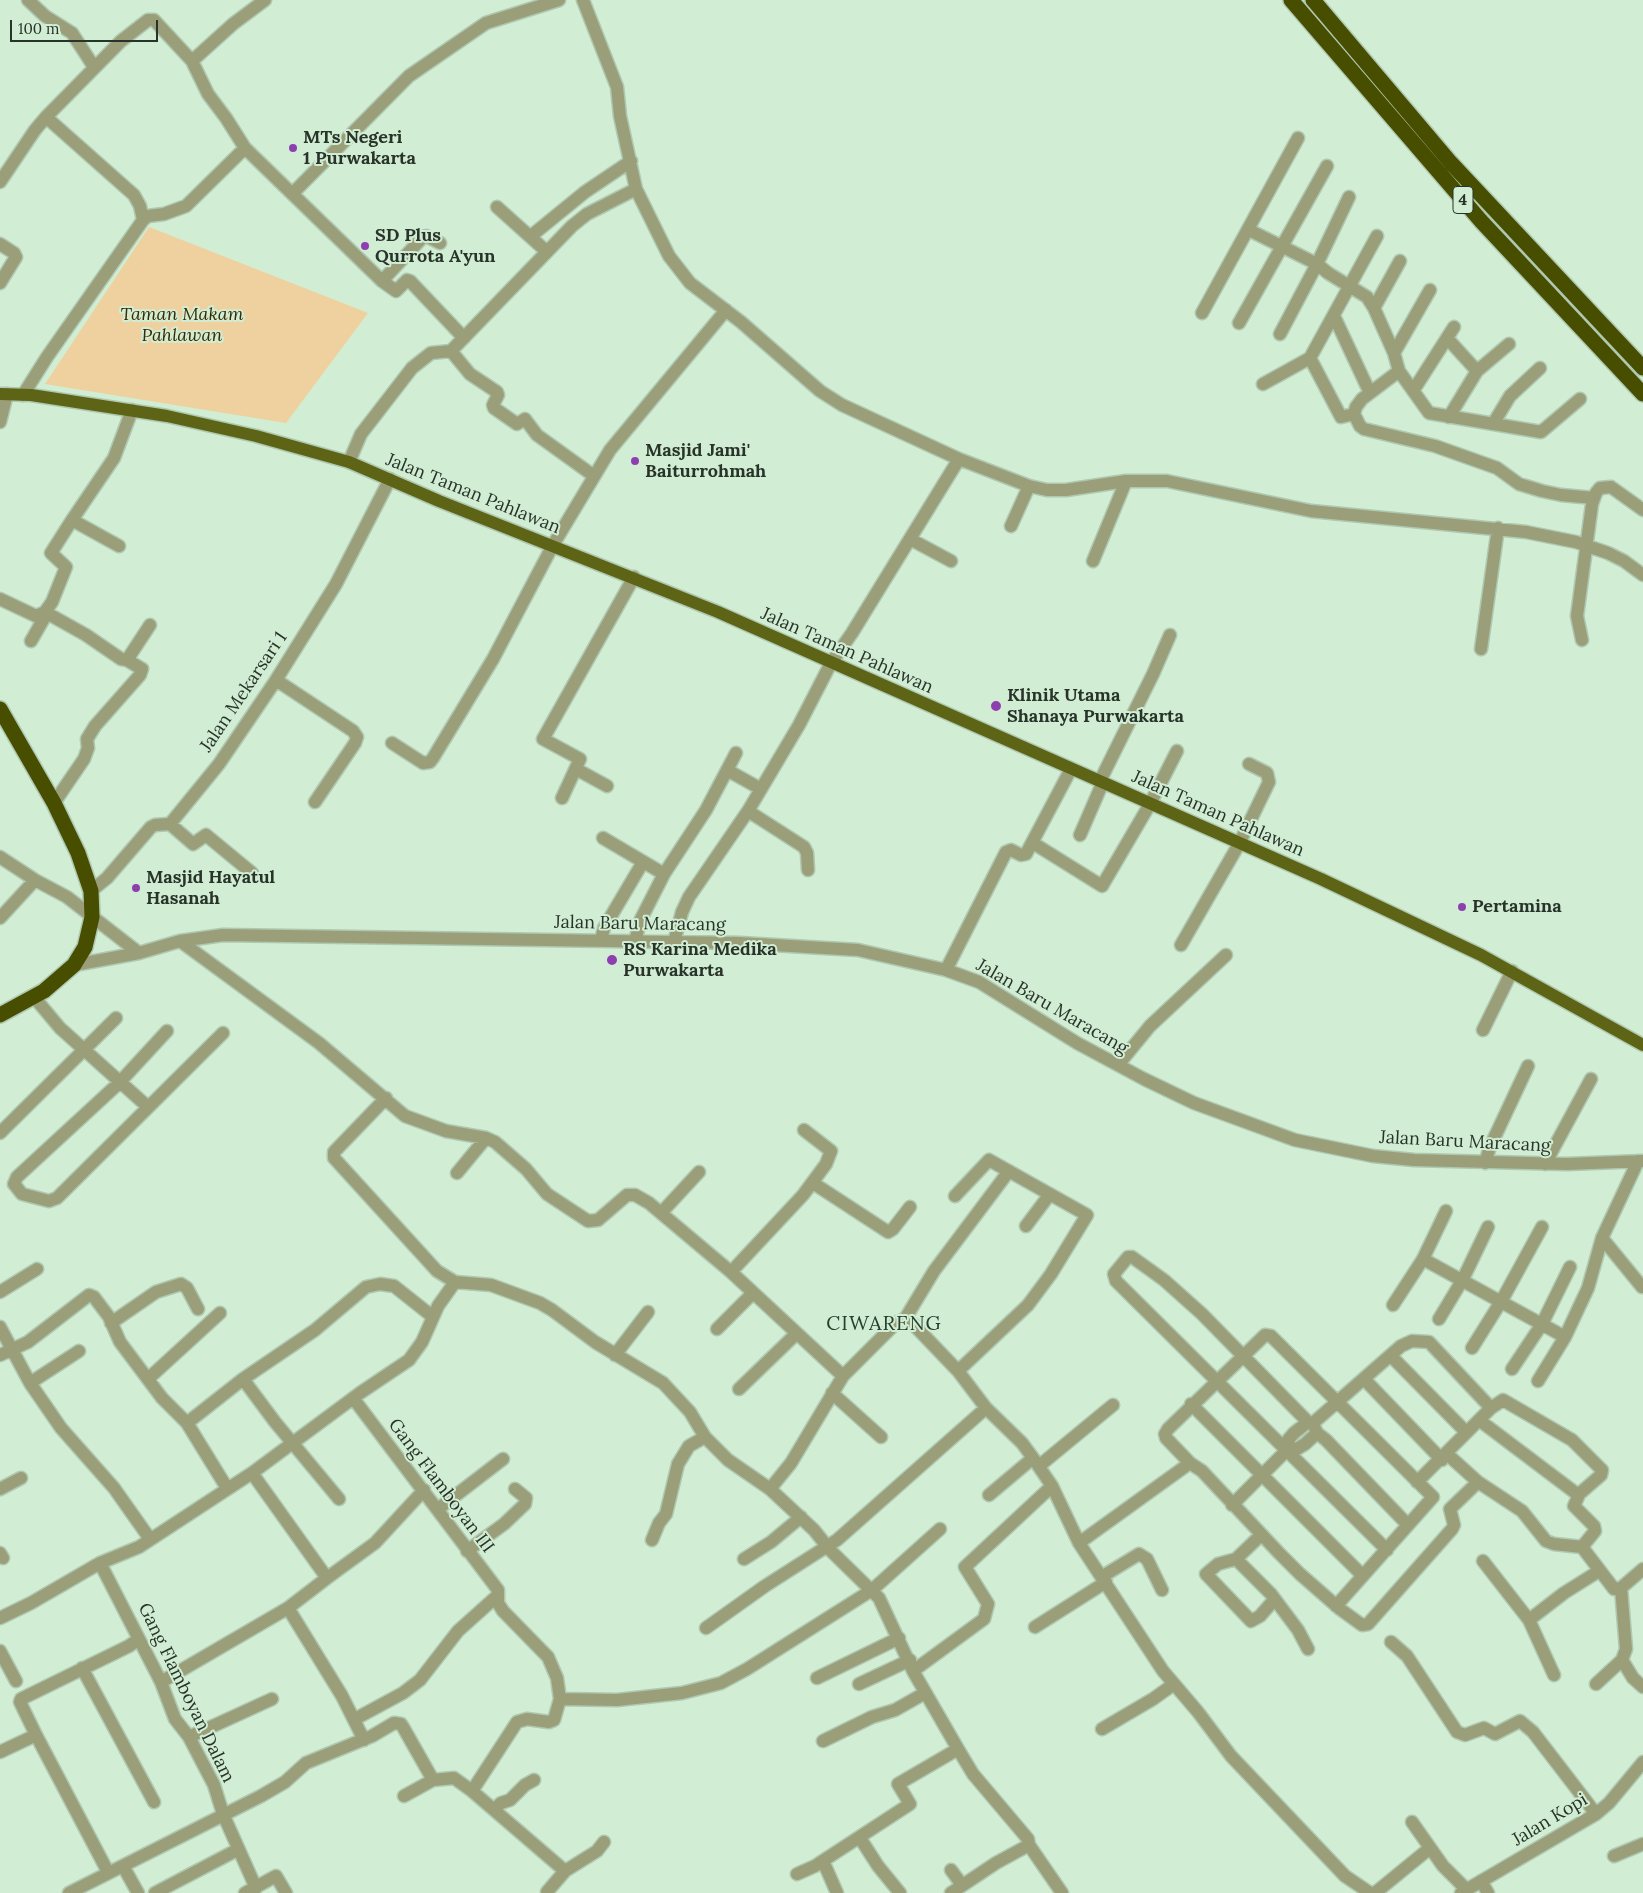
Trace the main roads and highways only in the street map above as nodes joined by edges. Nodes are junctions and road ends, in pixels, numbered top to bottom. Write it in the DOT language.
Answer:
graph roads {
  1 [pos="1291,0"];
  2 [pos="1313,0"];
  3 [pos="1643,368"];
  4 [pos="3,394"];
  5 [pos="1643,394"];
  6 [pos="0,709"];
  7 [pos="0,1015"];
  8 [pos="1643,1045"];
  1 -- 5 [label="highway, 4"];
  2 -- 3 [label="highway, 4"];
  4 -- 8 [label="main road, Jalan Taman Pahlawan"];
  6 -- 7 [label="highway"];
}
